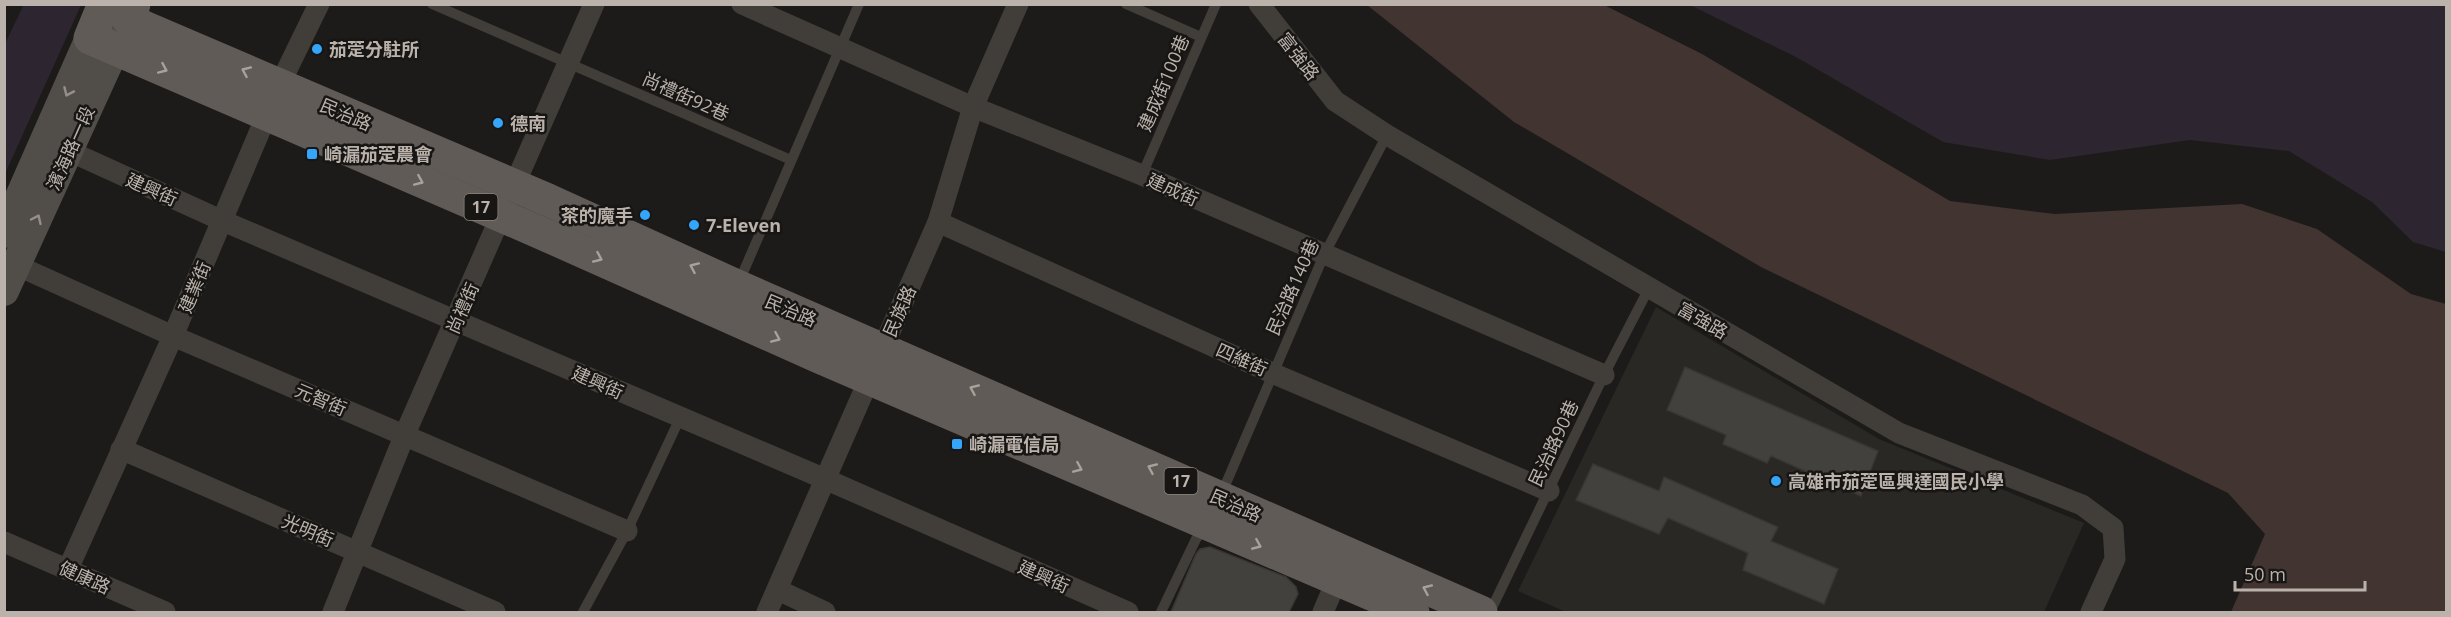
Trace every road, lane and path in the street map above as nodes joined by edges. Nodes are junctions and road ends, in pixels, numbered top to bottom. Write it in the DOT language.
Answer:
graph roads {
  1 [pos="319,4"];
  2 [pos="432,4"];
  3 [pos="594,4"];
  4 [pos="742,4"];
  5 [pos="859,4"];
  6 [pos="1018,4"];
  7 [pos="1126,4"];
  8 [pos="1216,4"];
  9 [pos="1259,4"];
  10 [pos="112,21"];
  11 [pos="1201,37"];
  12 [pos="840,48"];
  13 [pos="568,62"];
  14 [pos="279,86"];
  15 [pos="973,107"];
  16 [pos="267,116"];
  17 [pos="1387,135"];
  18 [pos="69,151"];
  19 [pos="791,160"];
  20 [pos="1142,175"];
  21 [pos="514,185"];
  22 [pos="501,216"];
  23 [pos="223,221"];
  24 [pos="938,222"];
  25 [pos="4,233"];
  26 [pos="1324,255"];
  27 [pos="10,278"];
  28 [pos="737,286"];
  29 [pos="1649,288"];
  30 [pos="457,320"];
  31 [pos="173,336"];
  32 [pos="876,364"];
  33 [pos="1272,373"];
  34 [pos="1604,375"];
  35 [pos="680,418"];
  36 [pos="405,434"];
  37 [pos="121,449"];
  38 [pos="825,479"];
  39 [pos="1549,491"];
  40 [pos="1214,511"];
  41 [pos="627,531"];
  42 [pos="4,542"];
  43 [pos="357,551"];
  44 [pos="1342,567"];
  45 [pos="68,569"];
  46 [pos="778,590"];
  47 [pos="165,612"];
  48 [pos="333,612"];
  49 [pos="495,612"];
  50 [pos="582,612"];
  51 [pos="767,612"];
  52 [pos="825,612"];
  53 [pos="1128,612"];
  54 [pos="1161,612"];
  55 [pos="1323,612"];
  56 [pos="1413,612"];
  57 [pos="1480,612"];
  58 [pos="1490,612"];
  59 [pos="2091,612"];
  1 -- 14 [label="street, 建業街"];
  2 -- 13 [label="lane, 尚禮街92巷"];
  3 -- 13 [label="street, 尚禮街"];
  4 -- 12 [label="street, 建成街"];
  5 -- 12 [label="lane"];
  6 -- 15 [label="street, 民族路"];
  7 -- 11 [label="lane"];
  8 -- 11 [label="lane, 建成街100巷"];
  9 -- 17 [label="street, 富強路"];
  14 -- 10 [label="main road, 民治路 / 17, one-way"];
  10 -- 16 [label="main road, 民治路 / 17, one-way"];
  10 -- 18 [label="street, 濱海路一段"];
  10 -- 25 [label="street, 濱海路一段, one-way"];
  11 -- 20 [label="lane, 建成街100巷"];
  12 -- 15 [label="street, 建成街"];
  12 -- 19 [label="lane"];
  13 -- 19 [label="lane, 尚禮街92巷"];
  13 -- 21 [label="street, 尚禮街"];
  14 -- 16 [label="street, 建業街"];
  14 -- 21 [label="main road, 民治路 / 17"];
  15 -- 20 [label="street, 建成街"];
  15 -- 24 [label="street, 民族路"];
  16 -- 22 [label="main road, 民治路 / 17, one-way"];
  16 -- 23 [label="street, 建業街"];
  17 -- 26 [label="lane, 民治路140巷"];
  17 -- 29 [label="street, 富強路"];
  18 -- 23 [label="street, 建興街"];
  27 -- 18 [label="street, 濱海路一段, one-way"];
  19 -- 28 [label="lane"];
  20 -- 26 [label="street, 建成街"];
  21 -- 22 [label="street, 尚禮街"];
  28 -- 21 [label="main road, 民治路 / 17, one-way"];
  22 -- 30 [label="street, 尚禮街"];
  22 -- 32 [label="main road, 民治路 / 17, one-way"];
  23 -- 30 [label="street, 建興街"];
  23 -- 31 [label="street, 建業街"];
  24 -- 32 [label="street, 民族路"];
  24 -- 33 [label="street, 四維街"];
  26 -- 33 [label="lane, 民治路140巷"];
  26 -- 34 [label="street, 建成街"];
  27 -- 31 [label="street, 元智街"];
  28 -- 32 [label="main road, 民治路 / 17"];
  29 -- 34 [label="lane, 民治路90巷"];
  29 -- 59 [label="street, 富強路"];
  30 -- 35 [label="street, 建興街"];
  30 -- 36 [label="street, 尚禮街"];
  31 -- 36 [label="street, 元智街"];
  31 -- 37 [label="street, 建業街"];
  32 -- 38 [label="street, 民族路"];
  32 -- 40 [label="main road, 民治路 / 17"];
  33 -- 39 [label="street, 四維街"];
  33 -- 40 [label="lane, 民治路140巷"];
  34 -- 39 [label="lane, 民治路90巷"];
  35 -- 38 [label="street, 建興街"];
  35 -- 41 [label="lane"];
  36 -- 41 [label="street, 元智街"];
  36 -- 43 [label="street, 尚禮街"];
  37 -- 43 [label="street, 光明街"];
  37 -- 45 [label="street, 建業街"];
  38 -- 46 [label="street, 民族路"];
  38 -- 53 [label="street, 建興街"];
  39 -- 58 [label="lane, 民治路90巷"];
  40 -- 44 [label="main road, 民治路 / 17"];
  40 -- 54 [label="lane, 民治路140巷"];
  41 -- 50 [label="lane"];
  42 -- 45 [label="street, 健康路"];
  43 -- 48 [label="street, 尚禮街"];
  43 -- 49 [label="street, 光明街"];
  44 -- 55 [label="street"];
  44 -- 56 [label="main road, 民治路 / 17"];
  57 -- 44 [label="main road, 民治路 / 17, one-way"];
  45 -- 47 [label="street, 健康路"];
  46 -- 51 [label="street, 民族路"];
  46 -- 52 [label="street"];
}
